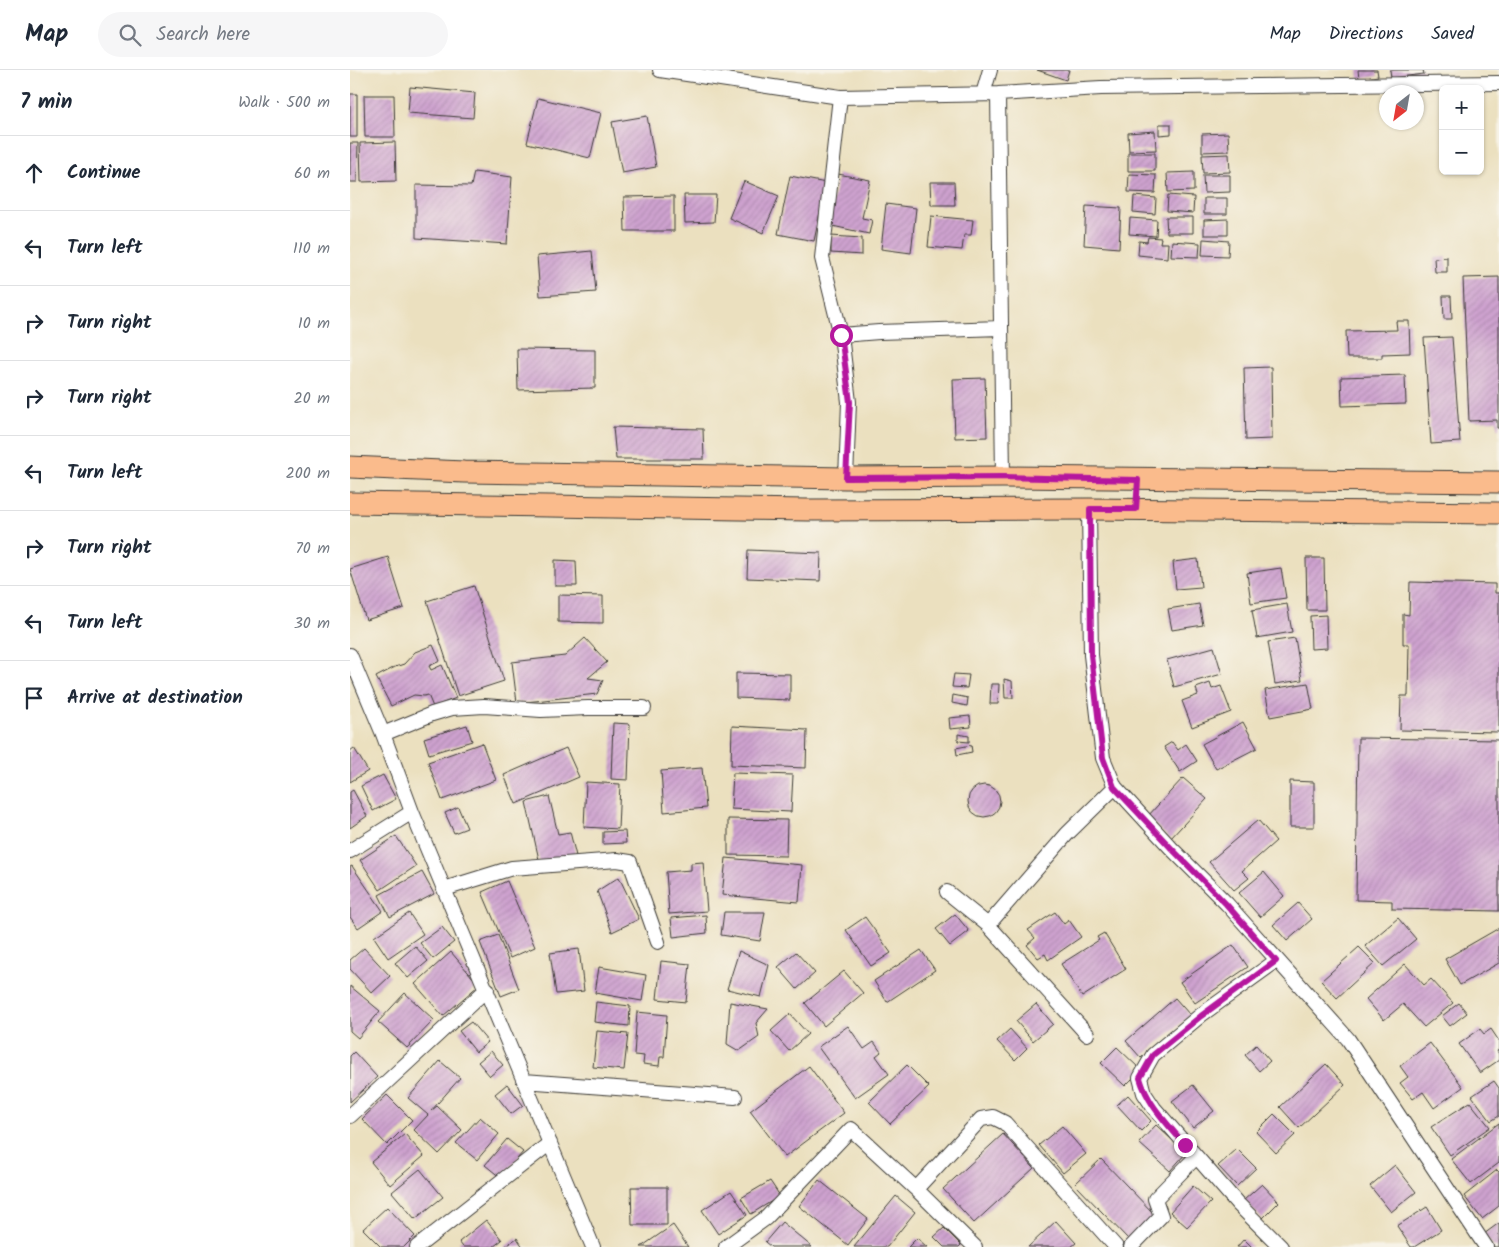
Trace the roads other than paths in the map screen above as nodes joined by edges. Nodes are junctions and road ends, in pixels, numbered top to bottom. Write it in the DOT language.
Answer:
graph roads {
  1 [pos="660,70"];
  2 [pos="990,70"];
  3 [pos="686,72"];
  4 [pos="730,75"];
  5 [pos="1499,83"];
  6 [pos="983,94"];
  7 [pos="998,94"];
  8 [pos="840,97"];
  9 [pos="1001,328"];
  10 [pos="841,335"];
  11 [pos="350,467"];
  12 [pos="464,472"];
  13 [pos="1003,477"];
  14 [pos="846,478"];
  15 [pos="1138,480"];
  16 [pos="1429,482"];
  17 [pos="1499,482"];
  18 [pos="350,503"];
  19 [pos="465,505"];
  20 [pos="1090,509"];
  21 [pos="1136,509"];
  22 [pos="1430,512"];
  23 [pos="1499,513"];
  24 [pos="350,655"];
  25 [pos="353,672"];
  26 [pos="644,708"];
  27 [pos="383,734"];
  28 [pos="1114,787"];
  29 [pos="412,812"];
  30 [pos="350,851"];
  31 [pos="444,889"];
  32 [pos="946,892"];
  33 [pos="988,925"];
  34 [pos="658,942"];
  35 [pos="1276,961"];
  36 [pos="487,990"];
  37 [pos="1087,1034"];
  38 [pos="524,1081"];
  39 [pos="735,1097"];
  40 [pos="350,1116"];
  41 [pos="550,1143"];
  42 [pos="1196,1157"];
  43 [pos="916,1189"];
  44 [pos="416,1247"];
  45 [pos="593,1247"];
  46 [pos="726,1247"];
  47 [pos="975,1247"];
  48 [pos="1116,1247"];
  49 [pos="1130,1247"];
  50 [pos="1281,1247"];
  51 [pos="1486,1247"];
  1 -- 3 [label="street"];
  2 -- 6 [label="street"];
  3 -- 4 [label="street"];
  4 -- 8 [label="street"];
  5 -- 7 [label="street"];
  6 -- 7 [label="street"];
  6 -- 8 [label="street"];
  7 -- 9 [label="street"];
  8 -- 10 [label="street"];
  9 -- 10 [label="street"];
  9 -- 13 [label="street"];
  10 -- 14 [label="street"];
  11 -- 12 [label="main road"];
  12 -- 14 [label="main road"];
  12 -- 19 [label="main road"];
  13 -- 14 [label="main road"];
  13 -- 15 [label="main road"];
  15 -- 16 [label="main road"];
  15 -- 21 [label="main road"];
  16 -- 17 [label="main road"];
  16 -- 22 [label="main road"];
  18 -- 19 [label="main road"];
  19 -- 20 [label="main road"];
  20 -- 21 [label="main road"];
  20 -- 28 [label="street"];
  21 -- 22 [label="main road"];
  22 -- 23 [label="main road"];
  24 -- 25 [label="street"];
  25 -- 27 [label="street"];
  26 -- 27 [label="street"];
  27 -- 29 [label="street"];
  28 -- 33 [label="street"];
  28 -- 35 [label="street"];
  29 -- 30 [label="street"];
  29 -- 31 [label="street"];
  31 -- 34 [label="street"];
  31 -- 36 [label="street"];
  32 -- 33 [label="street"];
  33 -- 37 [label="street"];
  35 -- 42 [label="street"];
  35 -- 51 [label="street"];
  36 -- 38 [label="street"];
  36 -- 40 [label="street"];
  38 -- 39 [label="street"];
  38 -- 41 [label="street"];
  41 -- 44 [label="street"];
  41 -- 45 [label="street"];
  42 -- 49 [label="street"];
  42 -- 50 [label="street"];
  43 -- 46 [label="street"];
  43 -- 47 [label="street"];
  43 -- 48 [label="street"];
}
